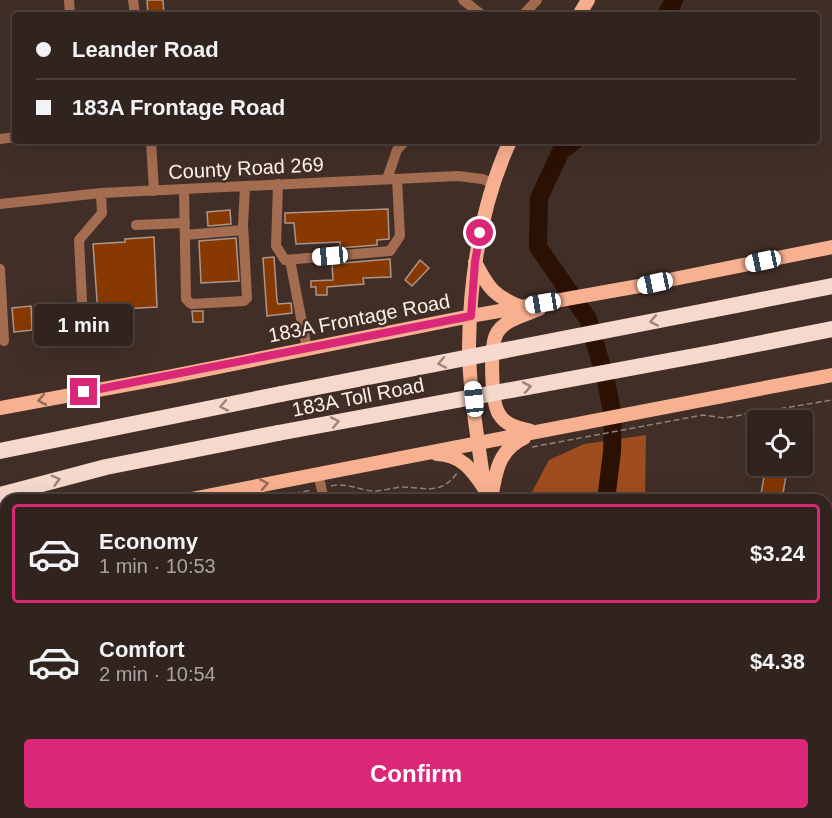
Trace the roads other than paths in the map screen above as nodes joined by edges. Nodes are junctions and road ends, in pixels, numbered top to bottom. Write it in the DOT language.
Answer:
graph roads {
  1 [pos="463,0"];
  2 [pos="537,0"];
  3 [pos="478,12"];
  4 [pos="526,12"];
  5 [pos="151,144"];
  6 [pos="402,144"];
  7 [pos="509,144"];
  8 [pos="392,179"];
  9 [pos="493,183"];
  10 [pos="278,184"];
  11 [pos="245,186"];
  12 [pos="184,189"];
  13 [pos="154,190"];
  14 [pos="102,193"];
  15 [pos="0,204"];
  16 [pos="185,223"];
  17 [pos="136,225"];
  18 [pos="243,230"];
  19 [pos="185,235"];
  20 [pos="832,247"];
  21 [pos="290,260"];
  22 [pos="475,262"];
  23 [pos="0,270"];
  24 [pos="832,286"];
  25 [pos="82,301"];
  26 [pos="524,309"];
  27 [pos="471,316"];
  28 [pos="832,329"];
  29 [pos="4,341"];
  30 [pos="307,349"];
  31 [pos="832,375"];
  32 [pos="0,408"];
  33 [pos="537,432"];
  34 [pos="479,442"];
  35 [pos="0,451"];
  36 [pos="417,454"];
  37 [pos="318,473"];
  38 [pos="4,494"];
  39 [pos="215,494"];
  40 [pos="323,494"];
  41 [pos="486,494"];
  42 [pos="488,494"];
  43 [pos="489,494"];
  1 -- 3 [label="street"];
  2 -- 4 [label="street"];
  5 -- 13 [label="street"];
  6 -- 8 [label="street"];
  7 -- 9 [label="main road"];
  8 -- 9 [label="street, County Road 269"];
  8 -- 10 [label="street, County Road 269"];
  8 -- 21 [label="street"];
  9 -- 22 [label="main road"];
  10 -- 11 [label="street, County Road 269"];
  10 -- 21 [label="street"];
  11 -- 12 [label="street, County Road 269"];
  11 -- 18 [label="street"];
  12 -- 13 [label="street, County Road 269"];
  12 -- 16 [label="street"];
  13 -- 14 [label="street, County Road 269"];
  14 -- 15 [label="street, County Road 269"];
  14 -- 25 [label="street"];
  16 -- 17 [label="street"];
  16 -- 19 [label="street"];
  18 -- 19 [label="street"];
  18 -- 19 [label="street"];
  20 -- 26 [label="main road"];
  21 -- 30 [label="street"];
  22 -- 26 [label="main road"];
  22 -- 27 [label="main road"];
  23 -- 29 [label="street"];
  24 -- 35 [label="highway, 183A Toll Road, one-way, bridge"];
  26 -- 27 [label="main road, 183A Frontage Road"];
  26 -- 33 [label="main road"];
  27 -- 30 [label="main road, 183A Frontage Road"];
  27 -- 34 [label="main road"];
  38 -- 28 [label="highway, 183A Toll Road, one-way, bridge"];
  30 -- 32 [label="main road, 183A Frontage Road, one-way"];
  31 -- 33 [label="main road"];
  33 -- 34 [label="main road"];
  33 -- 43 [label="main road"];
  34 -- 36 [label="main road"];
  34 -- 42 [label="main road"];
  36 -- 37 [label="main road"];
  36 -- 41 [label="main road"];
  39 -- 37 [label="main road, one-way"];
  37 -- 40 [label="street"];
}
